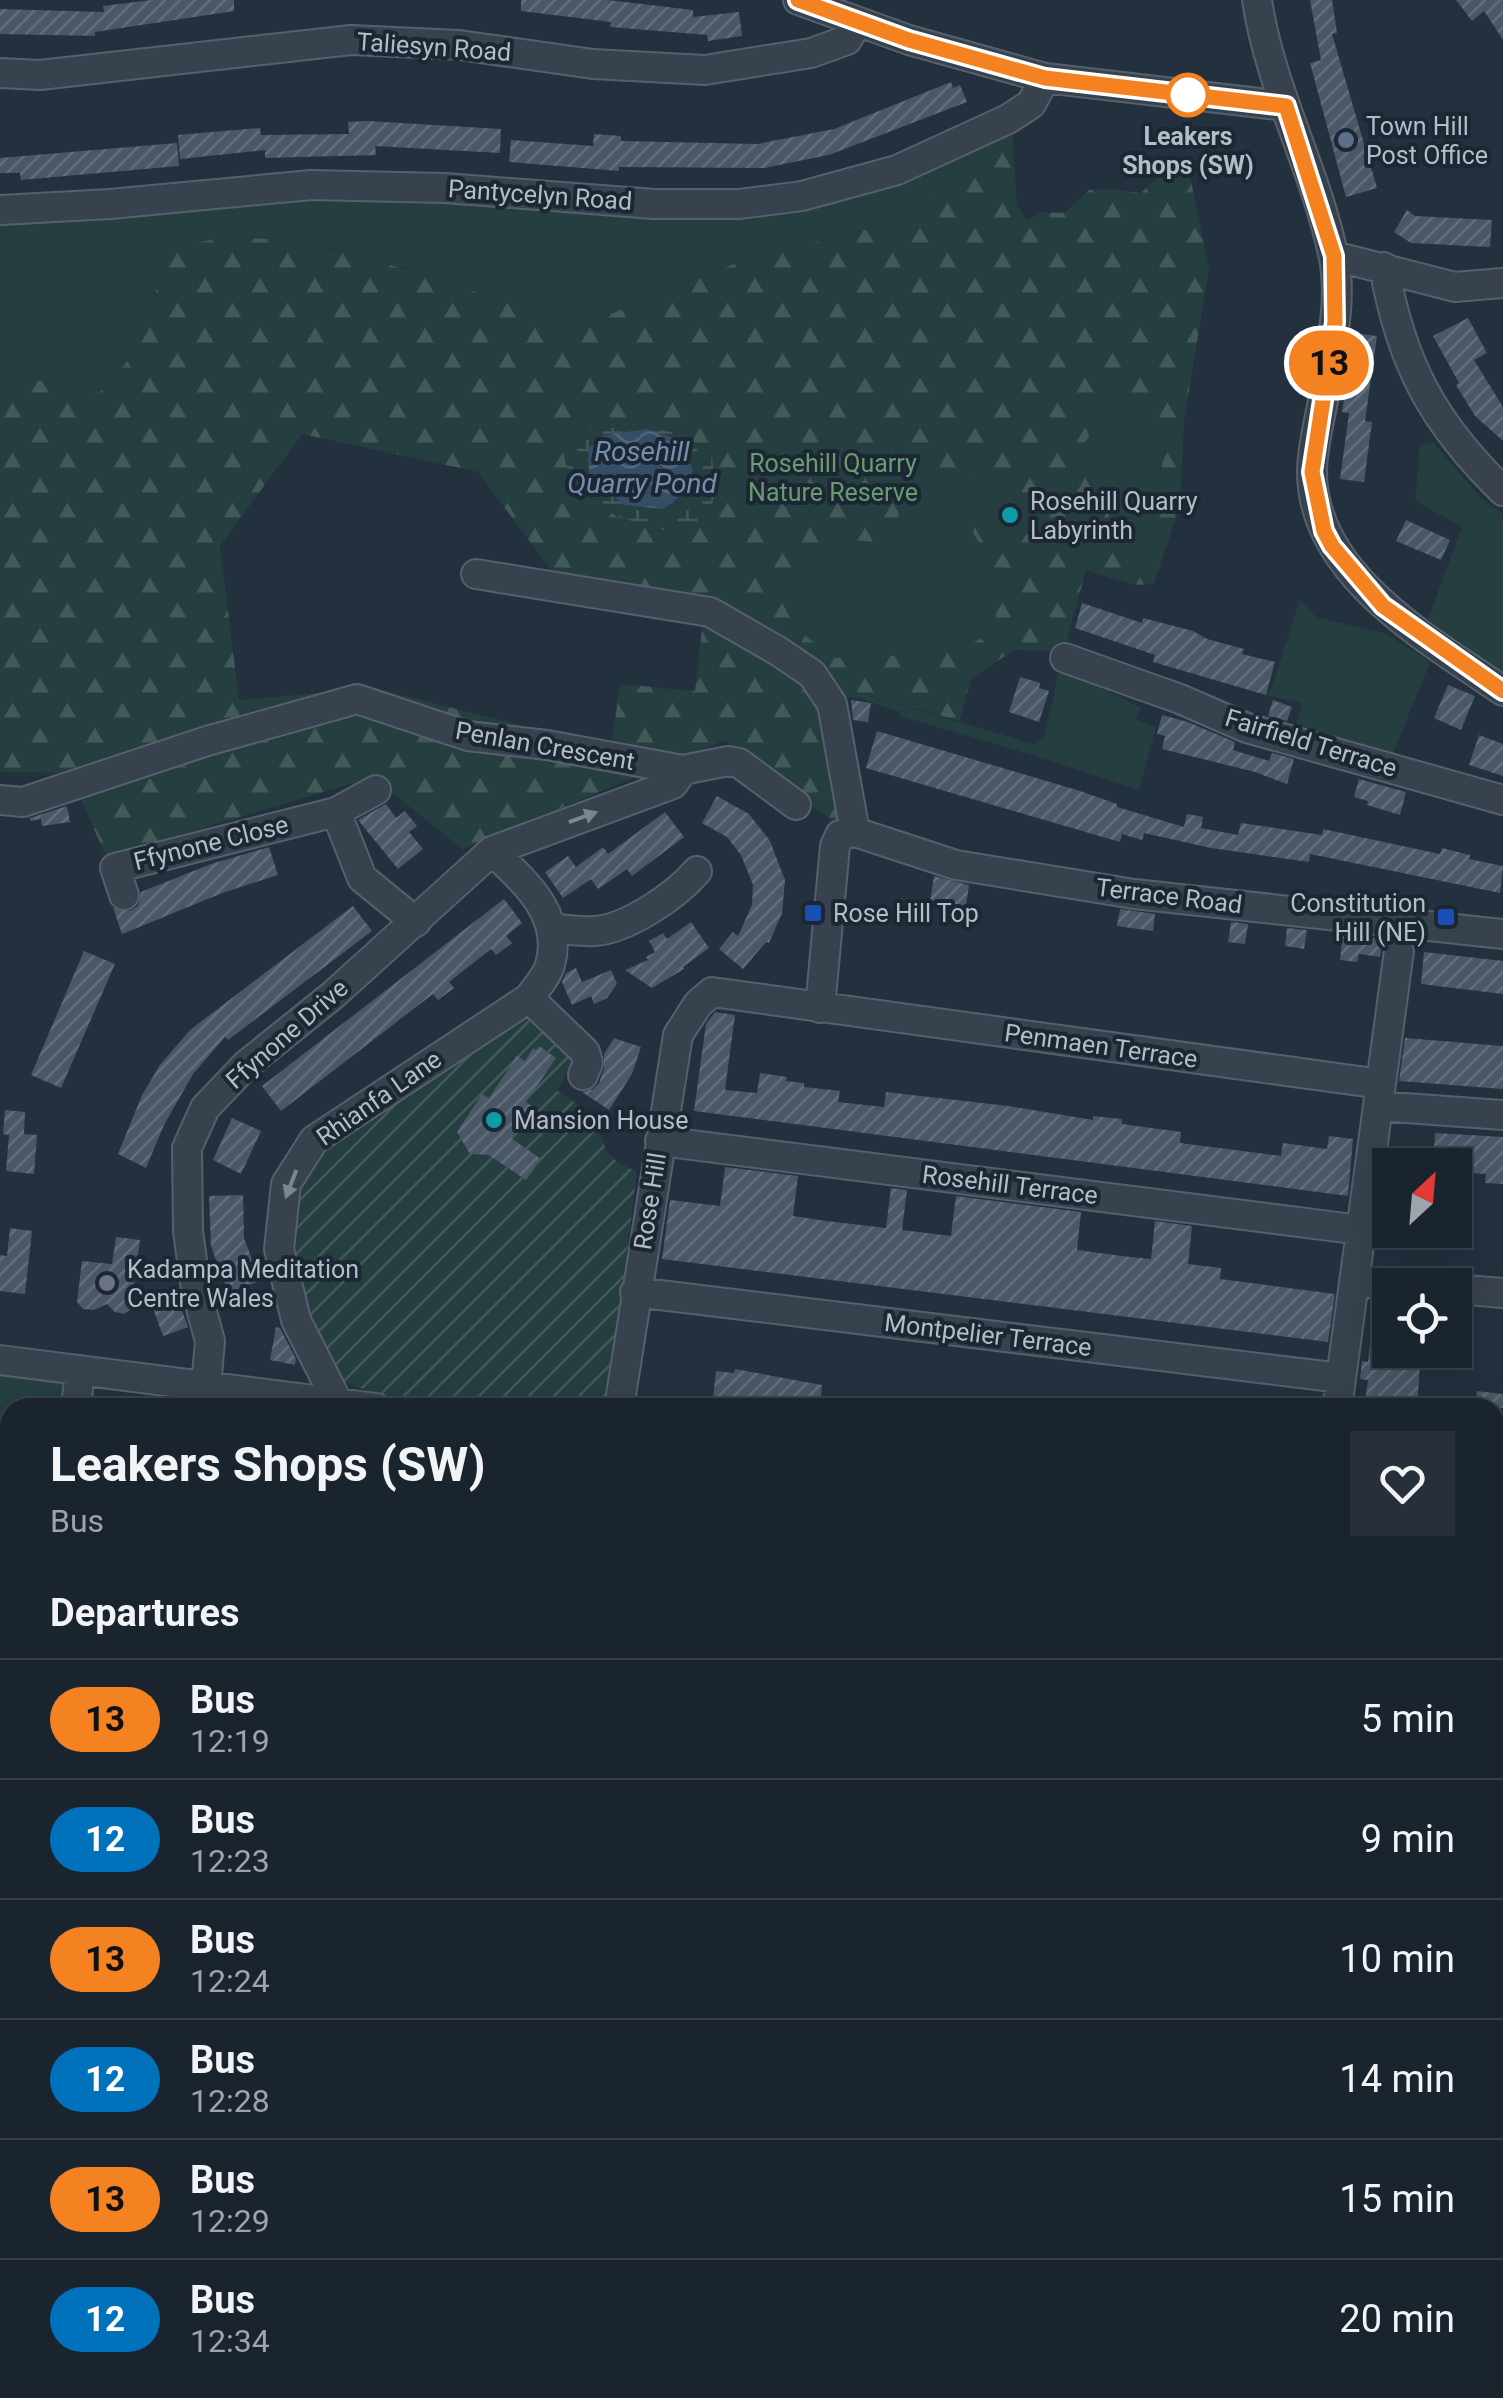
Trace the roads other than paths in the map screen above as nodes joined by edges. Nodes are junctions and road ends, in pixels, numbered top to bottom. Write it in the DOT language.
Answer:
graph roads {
  1 [pos="798,0"];
  2 [pos="1257,0"];
  3 [pos="857,23"];
  4 [pos="0,73"];
  5 [pos="1045,78"];
  6 [pos="1286,106"];
  7 [pos="0,210"];
  8 [pos="1334,256"];
  9 [pos="1384,267"];
  10 [pos="1503,283"];
  11 [pos="1503,491"];
  12 [pos="476,574"];
  13 [pos="1065,658"];
  14 [pos="1503,691"];
  15 [pos="683,770"];
  16 [pos="376,790"];
  17 [pos="0,800"];
  18 [pos="1503,800"];
  19 [pos="796,805"];
  20 [pos="336,812"];
  21 [pos="847,833"];
  22 [pos="492,851"];
  23 [pos="693,890"];
  24 [pos="124,895"];
  25 [pos="416,922"];
  26 [pos="554,928"];
  27 [pos="1503,934"];
  28 [pos="1399,950"];
  29 [pos="529,998"];
  30 [pos="820,1008"];
  31 [pos="583,1075"];
  32 [pos="1380,1095"];
  33 [pos="1503,1114"];
  34 [pos="660,1141"];
  35 [pos="1361,1230"];
  36 [pos="1354,1281"];
  37 [pos="1372,1282"];
  38 [pos="1472,1290"];
  39 [pos="635,1292"];
  40 [pos="1503,1293"];
  41 [pos="0,1360"];
  42 [pos="80,1370"];
  43 [pos="1341,1378"];
  44 [pos="206,1386"];
  45 [pos="77,1398"];
  46 [pos="254,1398"];
  47 [pos="335,1398"];
  48 [pos="620,1398"];
  49 [pos="1338,1398"];
  1 -- 3 [label="street"];
  2 -- 6 [label="street"];
  3 -- 4 [label="street, Taliesyn Road"];
  3 -- 5 [label="street"];
  5 -- 6 [label="street"];
  5 -- 7 [label="street, Pantycelyn Road"];
  6 -- 8 [label="street"];
  8 -- 9 [label="street"];
  8 -- 14 [label="street"];
  9 -- 10 [label="street"];
  9 -- 11 [label="street"];
  12 -- 21 [label="street"];
  13 -- 18 [label="street, Fairfield Terrace"];
  15 -- 17 [label="street, Penlan Crescent"];
  15 -- 19 [label="street, Penlan Crescent"];
  22 -- 15 [label="street, one-way"];
  16 -- 20 [label="street, Ffynone Close"];
  20 -- 24 [label="street, Ffynone Close"];
  20 -- 25 [label="street"];
  21 -- 27 [label="street, Terrace Road"];
  21 -- 30 [label="street"];
  22 -- 25 [label="street, Ffynone Drive"];
  22 -- 26 [label="street"];
  23 -- 26 [label="street"];
  25 -- 44 [label="street, Ffynone Drive"];
  26 -- 29 [label="street"];
  28 -- 32 [label="street"];
  29 -- 31 [label="street"];
  29 -- 47 [label="street, Rhianfa Lane, one-way"];
  30 -- 32 [label="street, Penmaen Terrace"];
  30 -- 34 [label="street, Rose Hill"];
  32 -- 33 [label="street, Penmaen Terrace"];
  32 -- 35 [label="street"];
  34 -- 35 [label="street, Rosehill Terrace"];
  34 -- 39 [label="street, Rose Hill"];
  35 -- 36 [label="street"];
  36 -- 37 [label="street"];
  36 -- 43 [label="street"];
  38 -- 40 [label="street"];
  39 -- 43 [label="street, Montpelier Terrace"];
  39 -- 48 [label="street, Rose Hill"];
  41 -- 42 [label="street"];
  42 -- 44 [label="street"];
  42 -- 45 [label="street"];
  43 -- 49 [label="street"];
  44 -- 46 [label="street"];
}
